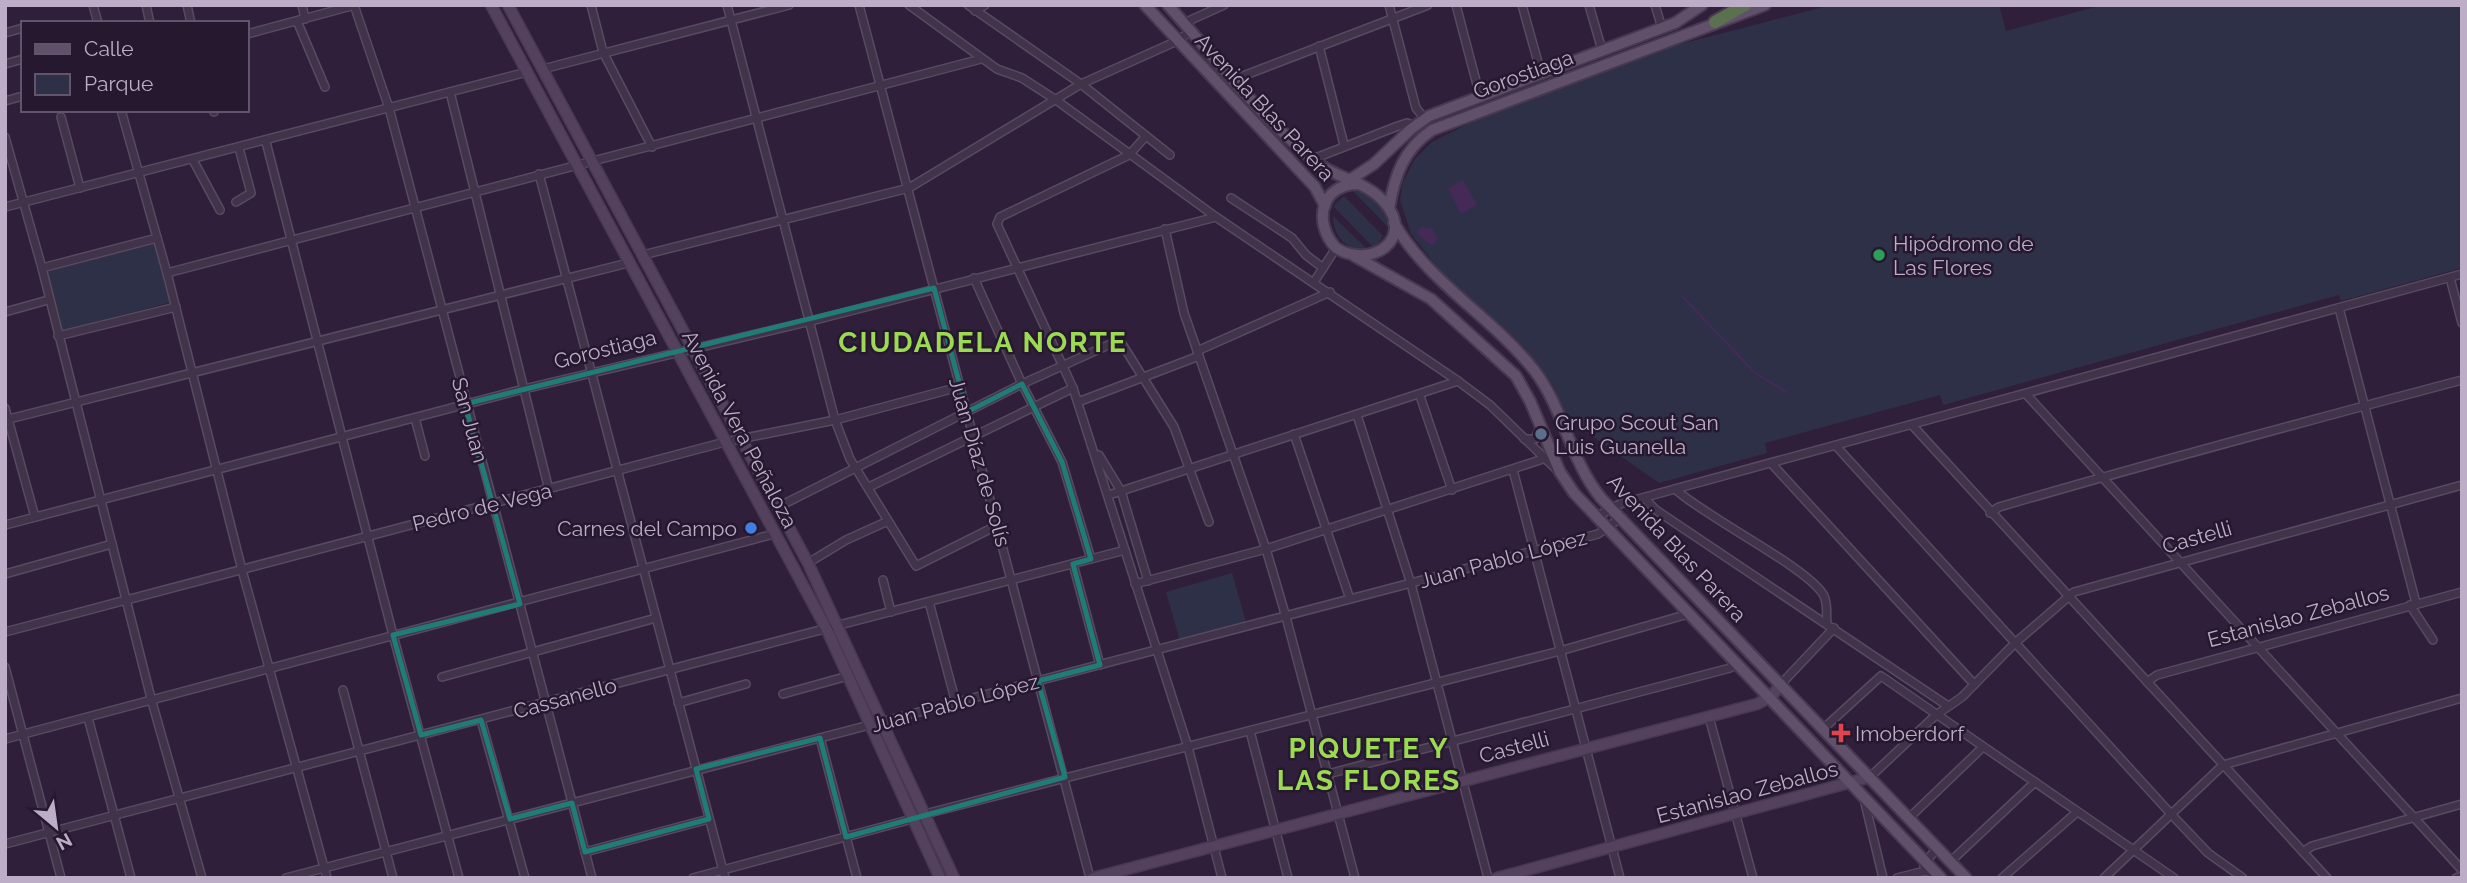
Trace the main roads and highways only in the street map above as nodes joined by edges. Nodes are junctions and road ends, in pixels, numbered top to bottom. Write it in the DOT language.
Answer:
graph roads {
  1 [pos="491,5"];
  2 [pos="508,5"];
  3 [pos="1145,5"];
  4 [pos="1168,5"];
  5 [pos="1702,5"];
  6 [pos="1745,5"];
  7 [pos="1765,5"];
  8 [pos="1715,22"];
  9 [pos="1525,79"];
  10 [pos="1530,92"];
  11 [pos="1351,183"];
  12 [pos="1325,206"];
  13 [pos="1389,208"];
  14 [pos="1394,223"];
  15 [pos="1354,256"];
  16 [pos="1781,684"];
  17 [pos="1768,699"];
  18 [pos="1870,777"];
  19 [pos="1852,784"];
  20 [pos="1939,876"];
  21 [pos="940,878"];
  22 [pos="954,878"];
  23 [pos="1092,878"];
  24 [pos="1497,878"];
  25 [pos="1966,878"];
  1 -- 21 [label="main road, Avenida Vera Peñaloza"];
  2 -- 22 [label="main road, Avenida Vera Peñaloza"];
  3 -- 12 [label="main road, Avenida Blas Parera"];
  4 -- 11 [label="main road, Avenida Blas Parera"];
  5 -- 9 [label="main road, Gorostiaga"];
  6 -- 8 [label="highway"];
  7 -- 8 [label="main road, Gorostiaga"];
  8 -- 10 [label="main road, Gorostiaga"];
  9 -- 10 [label="main road"];
  9 -- 11 [label="main road, Gorostiaga"];
  10 -- 13 [label="main road, Gorostiaga"];
  11 -- 12 [label="main road, Gorostiaga"];
  11 -- 13 [label="main road"];
  12 -- 15 [label="main road"];
  13 -- 14 [label="main road, Gorostiaga"];
  14 -- 15 [label="main road"];
  14 -- 16 [label="main road, Avenida Blas Parera"];
  15 -- 17 [label="main road, Avenida Blas Parera"];
  16 -- 17 [label="main road"];
  16 -- 18 [label="main road, Avenida Blas Parera"];
  17 -- 19 [label="main road, Avenida Blas Parera"];
  17 -- 23 [label="main road, Castelli"];
  18 -- 19 [label="main road, Estanislao Zeballos"];
  18 -- 25 [label="main road, Avenida Blas Parera"];
  19 -- 20 [label="main road, Avenida Blas Parera"];
  19 -- 24 [label="main road, Estanislao Zeballos"];
}
